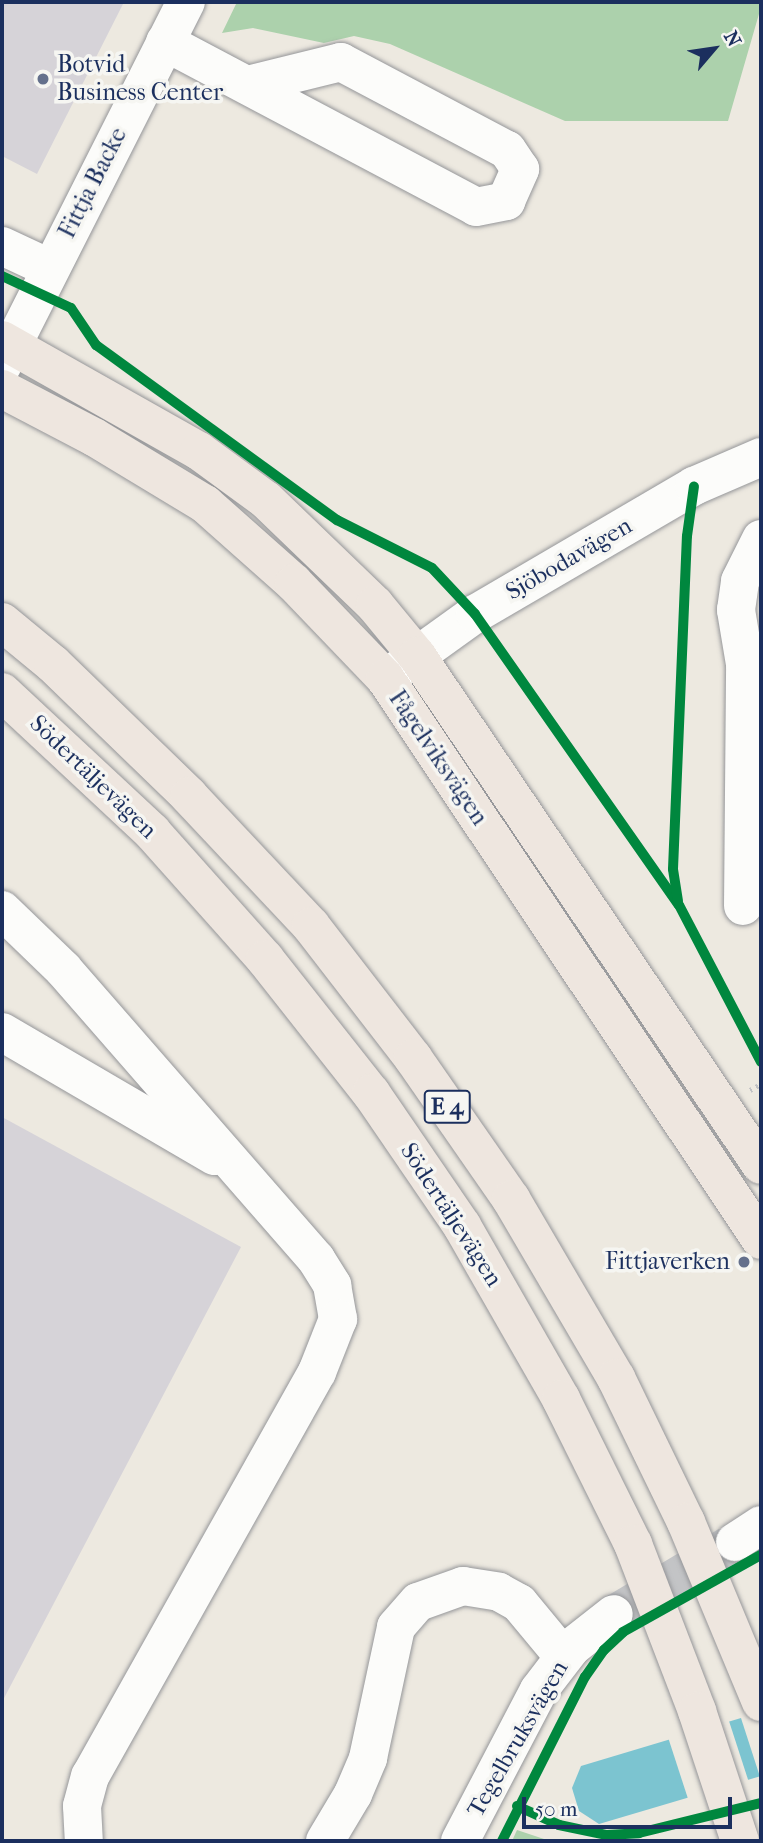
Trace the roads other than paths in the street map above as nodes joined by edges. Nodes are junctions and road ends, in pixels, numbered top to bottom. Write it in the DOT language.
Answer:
graph roads {
  1 [pos="186,2"];
  2 [pos="165,42"];
  3 [pos="248,85"];
  4 [pos="2,246"];
  5 [pos="49,268"];
  6 [pos="5,350"];
  7 [pos="2,389"];
  8 [pos="761,457"];
  9 [pos="761,539"];
  10 [pos="2,622"];
  11 [pos="417,656"];
  12 [pos="385,678"];
  13 [pos="2,692"];
  14 [pos="743,906"];
  15 [pos="2,911"];
  16 [pos="2,1032"];
  17 [pos="761,1165"];
  18 [pos="243,1173"];
  19 [pos="761,1240"];
  20 [pos="614,1614"];
  21 [pos="563,1656"];
  22 [pos="759,1695"];
  23 [pos="84,1841"];
  24 [pos="325,1841"];
  25 [pos="460,1841"];
  26 [pos="740,1841"];
  1 -- 2 [label="street, Fittja Backe"];
  2 -- 3 [label="street"];
  2 -- 5 [label="street, Fittja Backe"];
  3 -- 3 [label="street"];
  4 -- 5 [label="street"];
  5 -- 6 [label="street, Fittja Backe"];
  6 -- 11 [label="main road, Fågelviksvägen"];
  7 -- 12 [label="main road, Fågelviksvägen"];
  8 -- 11 [label="street, Sjöbodavägen"];
  9 -- 14 [label="street"];
  10 -- 22 [label="main road, E 4"];
  11 -- 12 [label="street, Sjöbodavägen"];
  11 -- 17 [label="main road, Fågelviksvägen"];
  12 -- 19 [label="main road, Fågelviksvägen"];
  13 -- 26 [label="main road, Södertäljevägen / E 4"];
  15 -- 18 [label="street"];
  16 -- 18 [label="street"];
  18 -- 23 [label="street"];
  20 -- 21 [label="street, Tegelbruksvägen"];
  21 -- 24 [label="street"];
  21 -- 25 [label="street, Tegelbruksvägen"];
}
